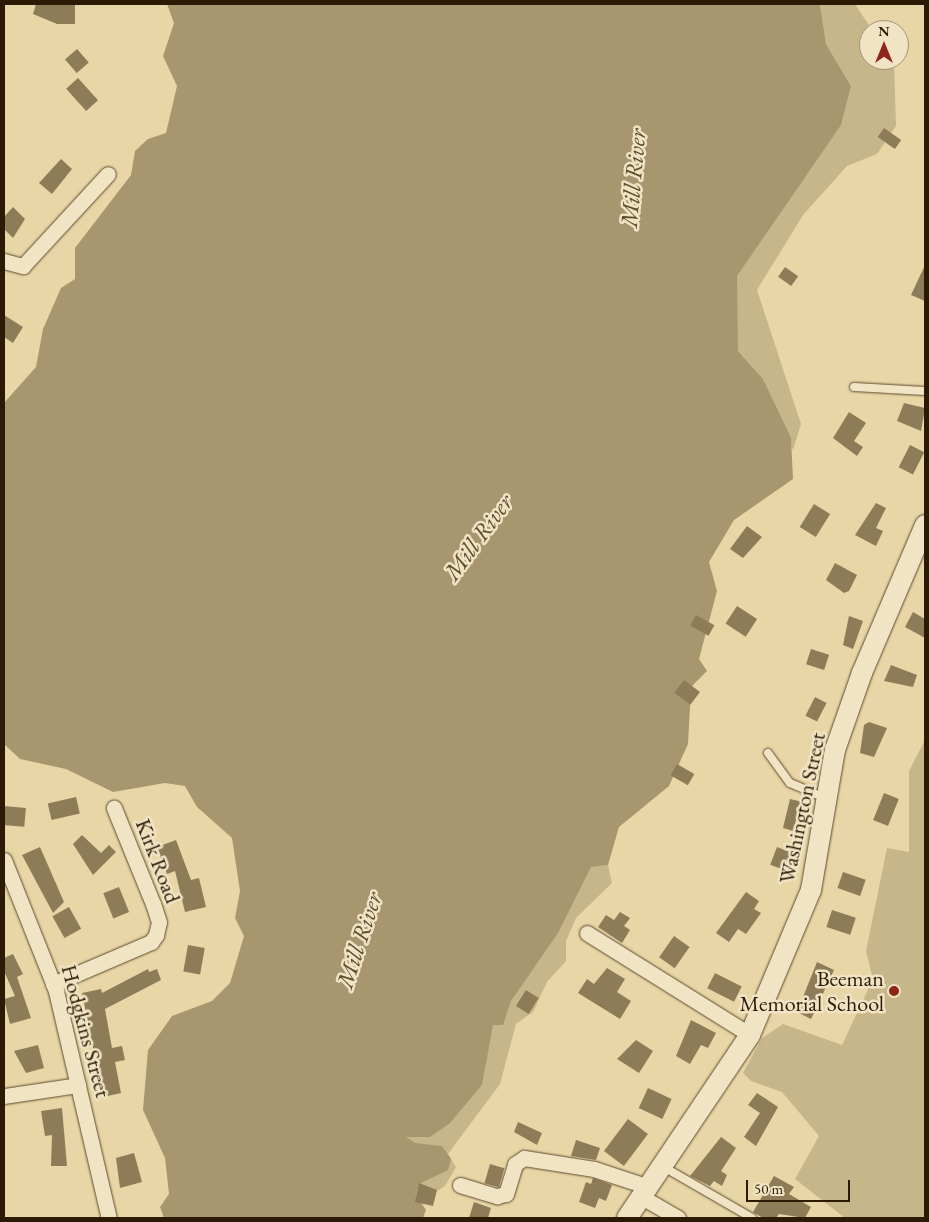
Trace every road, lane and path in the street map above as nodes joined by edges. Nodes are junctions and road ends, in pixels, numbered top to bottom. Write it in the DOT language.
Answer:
graph roads {
  1 [pos="108,174"];
  2 [pos="4,261"];
  3 [pos="854,386"];
  4 [pos="925,391"];
  5 [pos="925,525"];
  6 [pos="768,753"];
  7 [pos="827,799"];
  8 [pos="114,808"];
  9 [pos="4,860"];
  10 [pos="587,933"];
  11 [pos="53,984"];
  12 [pos="750,1035"];
  13 [pos="78,1085"];
  14 [pos="4,1096"];
  15 [pos="660,1165"];
  16 [pos="460,1184"];
  17 [pos="643,1191"];
  18 [pos="109,1218"];
  19 [pos="627,1218"];
  20 [pos="678,1218"];
  21 [pos="752,1218"];
  1 -- 2 [label="street"];
  3 -- 4 [label="lane"];
  5 -- 7 [label="main road, Washington Street"];
  6 -- 7 [label="lane"];
  7 -- 12 [label="main road, Washington Street"];
  8 -- 11 [label="street, Kirk Road"];
  9 -- 11 [label="street, Hodgkins Street"];
  10 -- 12 [label="street"];
  11 -- 13 [label="street, Hodgkins Street"];
  12 -- 15 [label="main road, Washington Street"];
  13 -- 14 [label="street"];
  13 -- 18 [label="street, Hodgkins Street"];
  15 -- 17 [label="main road, Washington Street"];
  15 -- 21 [label="lane"];
  16 -- 17 [label="street"];
  17 -- 19 [label="main road, Washington Street"];
  17 -- 20 [label="street"];
}
